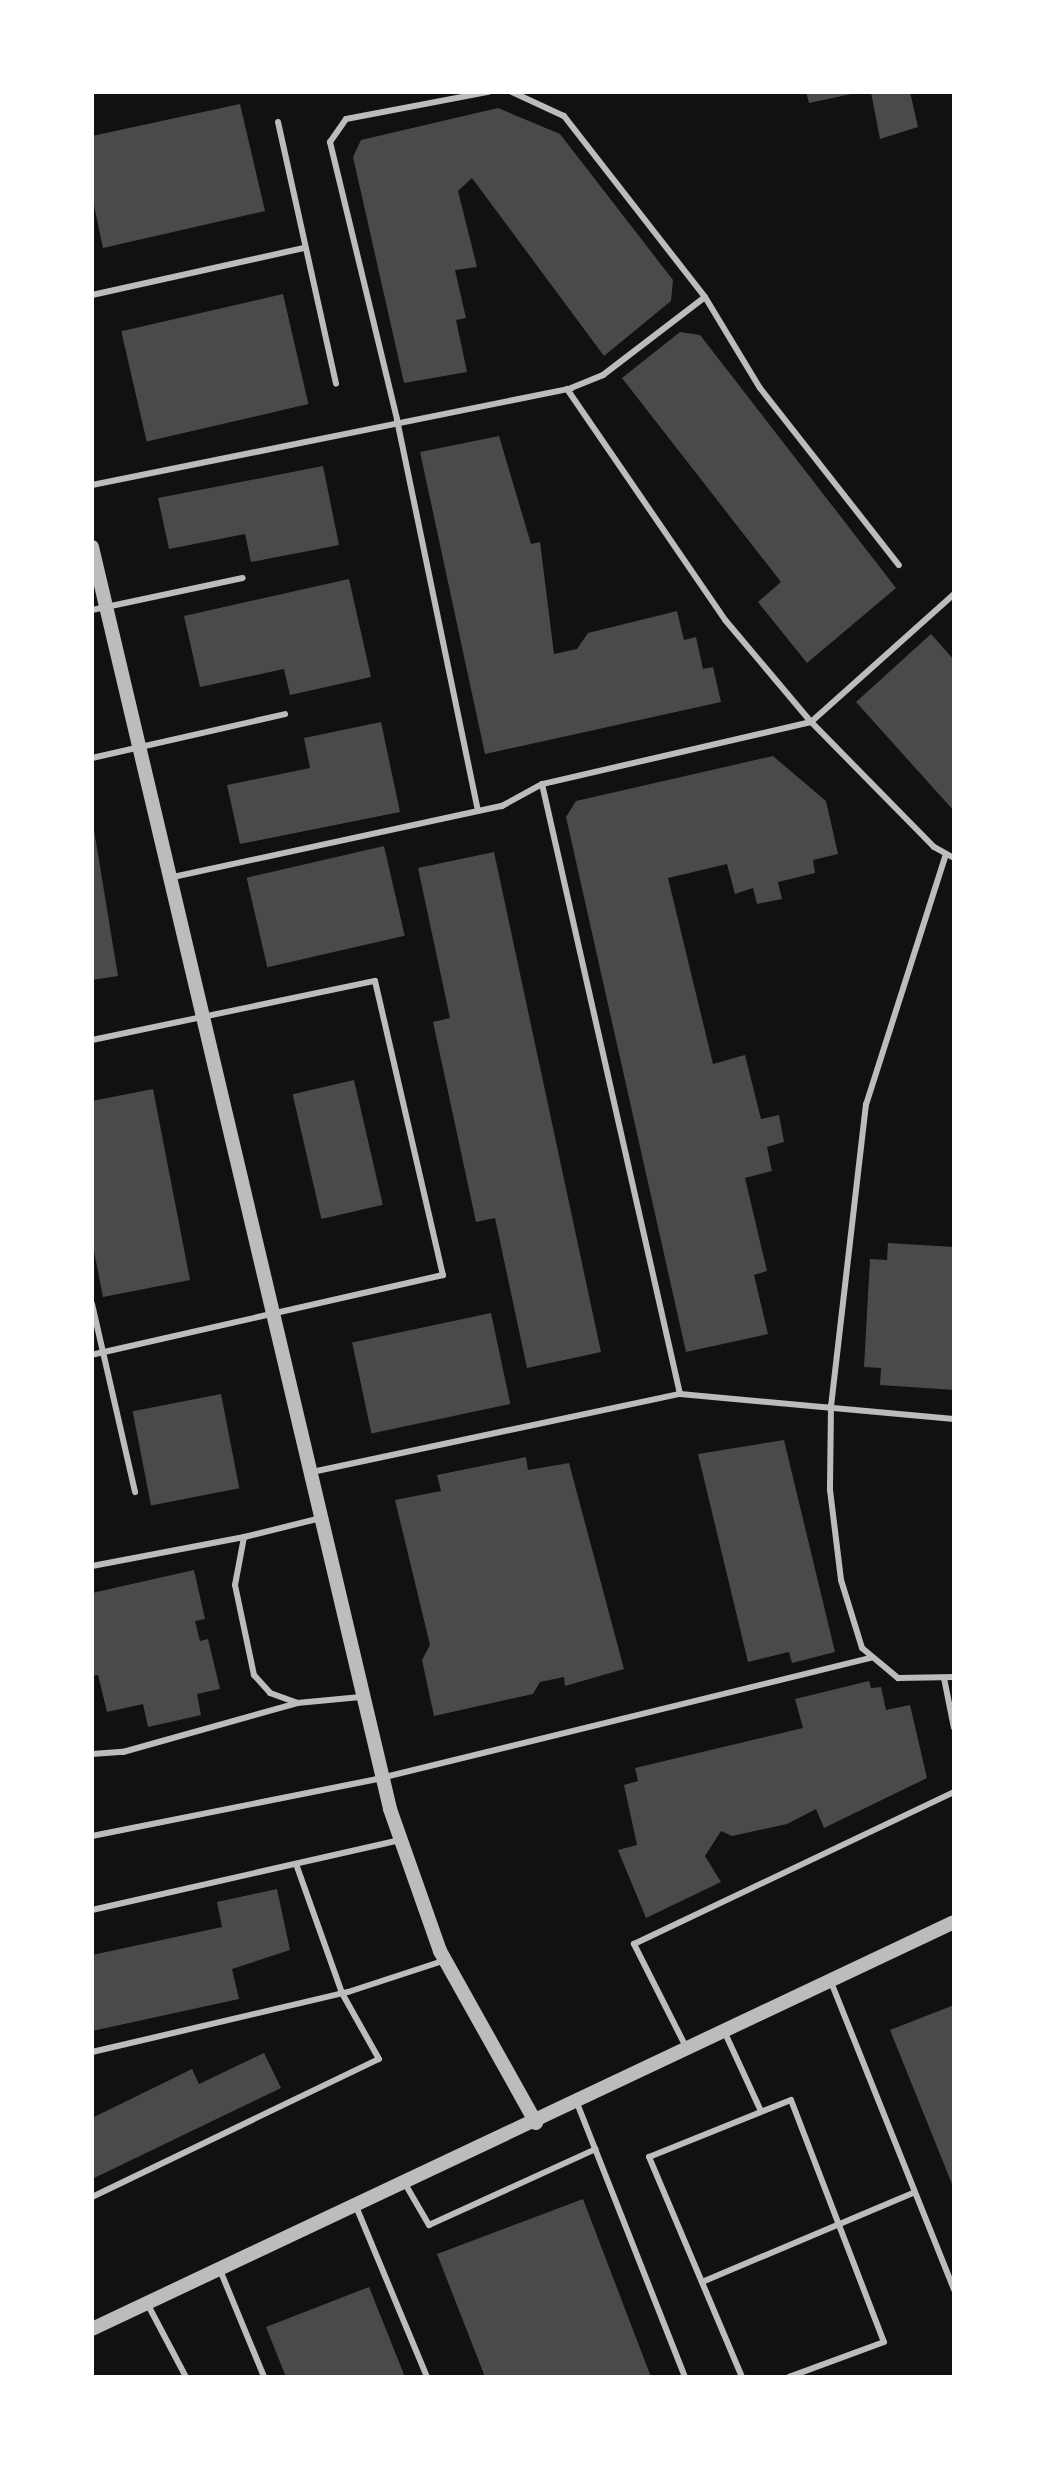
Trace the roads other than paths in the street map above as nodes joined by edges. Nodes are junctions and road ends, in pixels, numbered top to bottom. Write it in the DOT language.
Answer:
graph roads {
  1 [pos="488,92"];
  2 [pos="512,92"];
  3 [pos="278,122"];
  4 [pos="304,248"];
  5 [pos="92,295"];
  6 [pos="705,297"];
  7 [pos="336,384"];
  8 [pos="567,389"];
  9 [pos="397,419"];
  10 [pos="92,485"];
  11 [pos="92,547"];
  12 [pos="899,565"];
  13 [pos="243,578"];
  14 [pos="954,594"];
  15 [pos="99,608"];
  16 [pos="285,714"];
  17 [pos="811,722"];
  18 [pos="141,747"];
  19 [pos="92,758"];
  20 [pos="542,784"];
  21 [pos="478,811"];
  22 [pos="946,854"];
  23 [pos="954,858"];
  24 [pos="173,877"];
  25 [pos="207,1018"];
  26 [pos="92,1040"];
  27 [pos="92,1304"];
  28 [pos="272,1316"];
  29 [pos="103,1352"];
  30 [pos="92,1355"];
  31 [pos="680,1394"];
  32 [pos="831,1405"];
  33 [pos="954,1419"];
  34 [pos="306,1473"];
  35 [pos="135,1492"];
  36 [pos="317,1519"];
  37 [pos="244,1537"];
  38 [pos="92,1566"];
  39 [pos="870,1658"];
  40 [pos="954,1677"];
  41 [pos="944,1678"];
  42 [pos="361,1697"];
  43 [pos="297,1703"];
  44 [pos="954,1728"];
  45 [pos="92,1754"];
  46 [pos="381,1778"];
  47 [pos="954,1792"];
  48 [pos="92,1836"];
  49 [pos="400,1840"];
  50 [pos="296,1864"];
  51 [pos="92,1910"];
  52 [pos="954,1922"];
  53 [pos="446,1960"];
  54 [pos="831,1981"];
  55 [pos="342,1993"];
  56 [pos="725,2032"];
  57 [pos="688,2050"];
  58 [pos="92,2052"];
  59 [pos="577,2103"];
  60 [pos="760,2109"];
  61 [pos="536,2123"];
  62 [pos="596,2149"];
  63 [pos="404,2182"];
  64 [pos="913,2193"];
  65 [pos="92,2197"];
  66 [pos="355,2204"];
  67 [pos="839,2226"];
  68 [pos="219,2266"];
  69 [pos="702,2282"];
  70 [pos="954,2289"];
  71 [pos="146,2302"];
  72 [pos="92,2329"];
  73 [pos="186,2377"];
  74 [pos="264,2377"];
  75 [pos="427,2377"];
  76 [pos="685,2377"];
  77 [pos="742,2377"];
  78 [pos="789,2377"];
  1 -- 9 [label="lane"];
  2 -- 6 [label="lane"];
  3 -- 4 [label="lane"];
  4 -- 5 [label="lane"];
  4 -- 7 [label="lane"];
  6 -- 8 [label="lane"];
  6 -- 12 [label="lane"];
  8 -- 9 [label="lane"];
  8 -- 17 [label="lane"];
  9 -- 10 [label="lane"];
  9 -- 21 [label="lane"];
  11 -- 15 [label="street"];
  13 -- 15 [label="lane"];
  14 -- 17 [label="lane"];
  15 -- 18 [label="street"];
  16 -- 18 [label="lane"];
  17 -- 20 [label="lane"];
  17 -- 22 [label="lane"];
  18 -- 19 [label="lane"];
  18 -- 24 [label="street"];
  20 -- 21 [label="lane"];
  20 -- 31 [label="lane"];
  21 -- 24 [label="lane"];
  22 -- 23 [label="lane"];
  22 -- 32 [label="lane"];
  24 -- 25 [label="street"];
  25 -- 26 [label="lane"];
  25 -- 28 [label="street"];
  25 -- 28 [label="lane"];
  27 -- 29 [label="lane"];
  28 -- 29 [label="lane"];
  28 -- 34 [label="street"];
  29 -- 30 [label="lane"];
  29 -- 35 [label="lane"];
  31 -- 32 [label="lane"];
  31 -- 34 [label="lane"];
  32 -- 33 [label="lane"];
  32 -- 39 [label="lane"];
  34 -- 36 [label="street"];
  36 -- 37 [label="lane"];
  36 -- 42 [label="street"];
  37 -- 38 [label="lane"];
  37 -- 43 [label="lane"];
  39 -- 41 [label="lane"];
  39 -- 46 [label="lane"];
  40 -- 41 [label="lane"];
  41 -- 44 [label="lane"];
  42 -- 43 [label="lane"];
  42 -- 46 [label="street"];
  43 -- 45 [label="lane"];
  46 -- 48 [label="lane"];
  46 -- 49 [label="street"];
  47 -- 57 [label="lane"];
  49 -- 50 [label="lane"];
  49 -- 53 [label="street"];
  50 -- 51 [label="lane"];
  50 -- 55 [label="lane"];
  52 -- 54 [label="street"];
  53 -- 55 [label="lane"];
  53 -- 61 [label="street"];
  54 -- 56 [label="street"];
  54 -- 64 [label="lane"];
  55 -- 58 [label="lane"];
  55 -- 65 [label="lane"];
  56 -- 57 [label="street"];
  56 -- 60 [label="lane"];
  57 -- 59 [label="street"];
  59 -- 61 [label="street"];
  59 -- 62 [label="lane"];
  60 -- 67 [label="lane"];
  60 -- 69 [label="lane"];
  61 -- 63 [label="street"];
  62 -- 63 [label="lane"];
  62 -- 76 [label="lane"];
  63 -- 66 [label="street"];
  64 -- 67 [label="lane"];
  64 -- 70 [label="lane"];
  66 -- 68 [label="street"];
  66 -- 75 [label="lane"];
  67 -- 69 [label="lane"];
  67 -- 78 [label="lane"];
  68 -- 71 [label="street"];
  68 -- 74 [label="lane"];
  69 -- 77 [label="lane"];
  71 -- 72 [label="street"];
  71 -- 73 [label="lane"];
}
